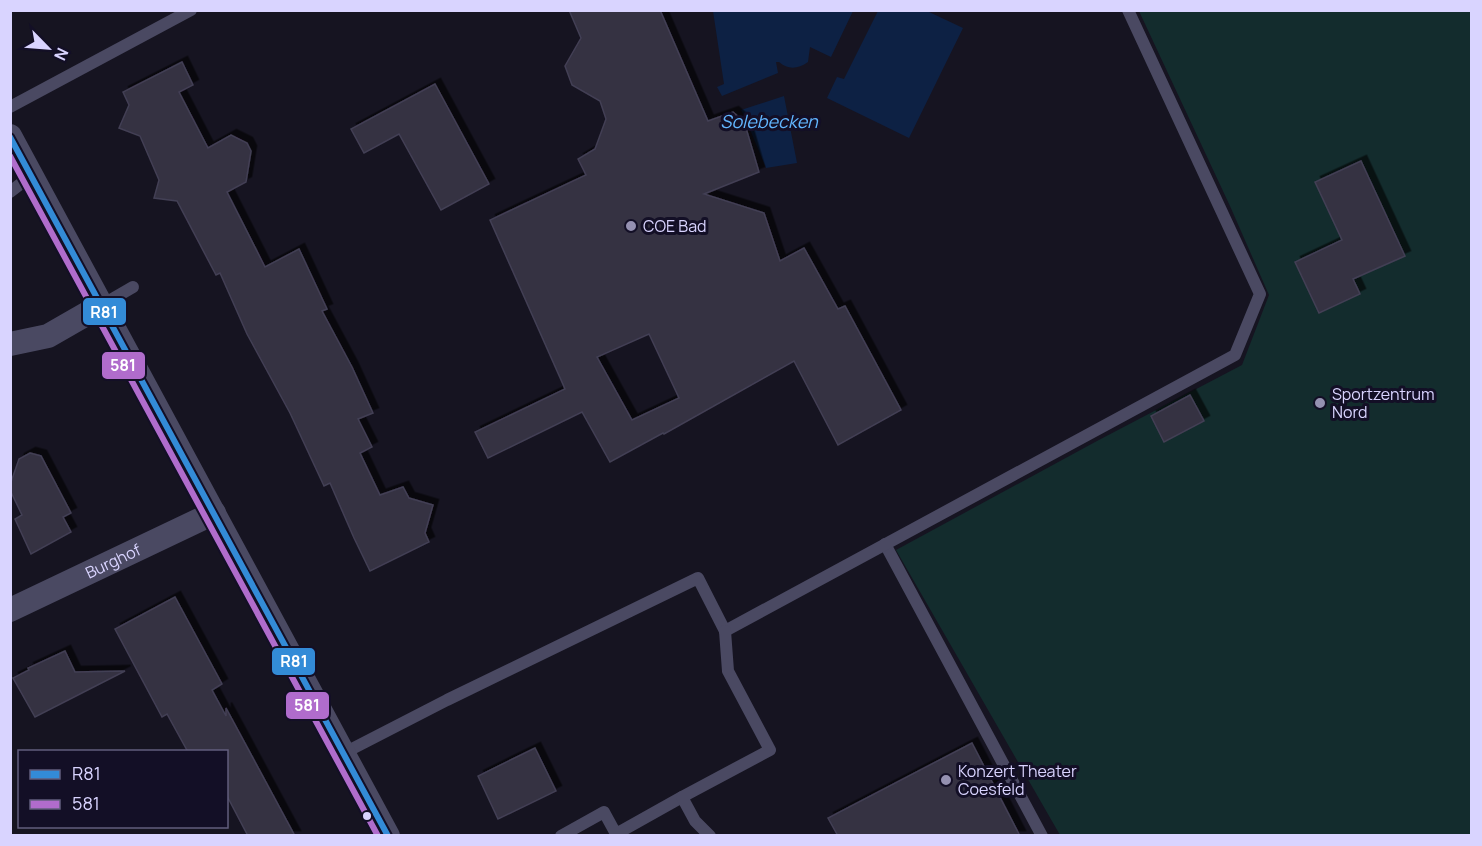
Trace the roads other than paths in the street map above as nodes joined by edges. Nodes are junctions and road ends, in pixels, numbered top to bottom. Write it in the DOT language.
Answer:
graph roads {
  1 [pos="191,10"];
  2 [pos="1128,10"];
  3 [pos="10,107"];
  4 [pos="19,156"];
  5 [pos="10,192"];
  6 [pos="134,287"];
  7 [pos="102,305"];
  8 [pos="10,344"];
  9 [pos="214,513"];
  10 [pos="885,544"];
  11 [pos="10,609"];
  12 [pos="725,630"];
  13 [pos="344,753"];
  14 [pos="682,797"];
  15 [pos="388,836"];
  16 [pos="561,836"];
  17 [pos="710,836"];
  18 [pos="1042,836"];
  1 -- 3 [label="lane"];
  2 -- 10 [label="lane"];
  4 -- 5 [label="lane"];
  4 -- 7 [label="street"];
  6 -- 7 [label="lane"];
  7 -- 8 [label="street"];
  7 -- 9 [label="street"];
  9 -- 11 [label="street, Burghof"];
  9 -- 13 [label="street"];
  10 -- 12 [label="lane"];
  10 -- 18 [label="lane"];
  12 -- 13 [label="lane"];
  12 -- 14 [label="lane"];
  13 -- 15 [label="street"];
  14 -- 16 [label="lane"];
  14 -- 17 [label="lane"];
}
